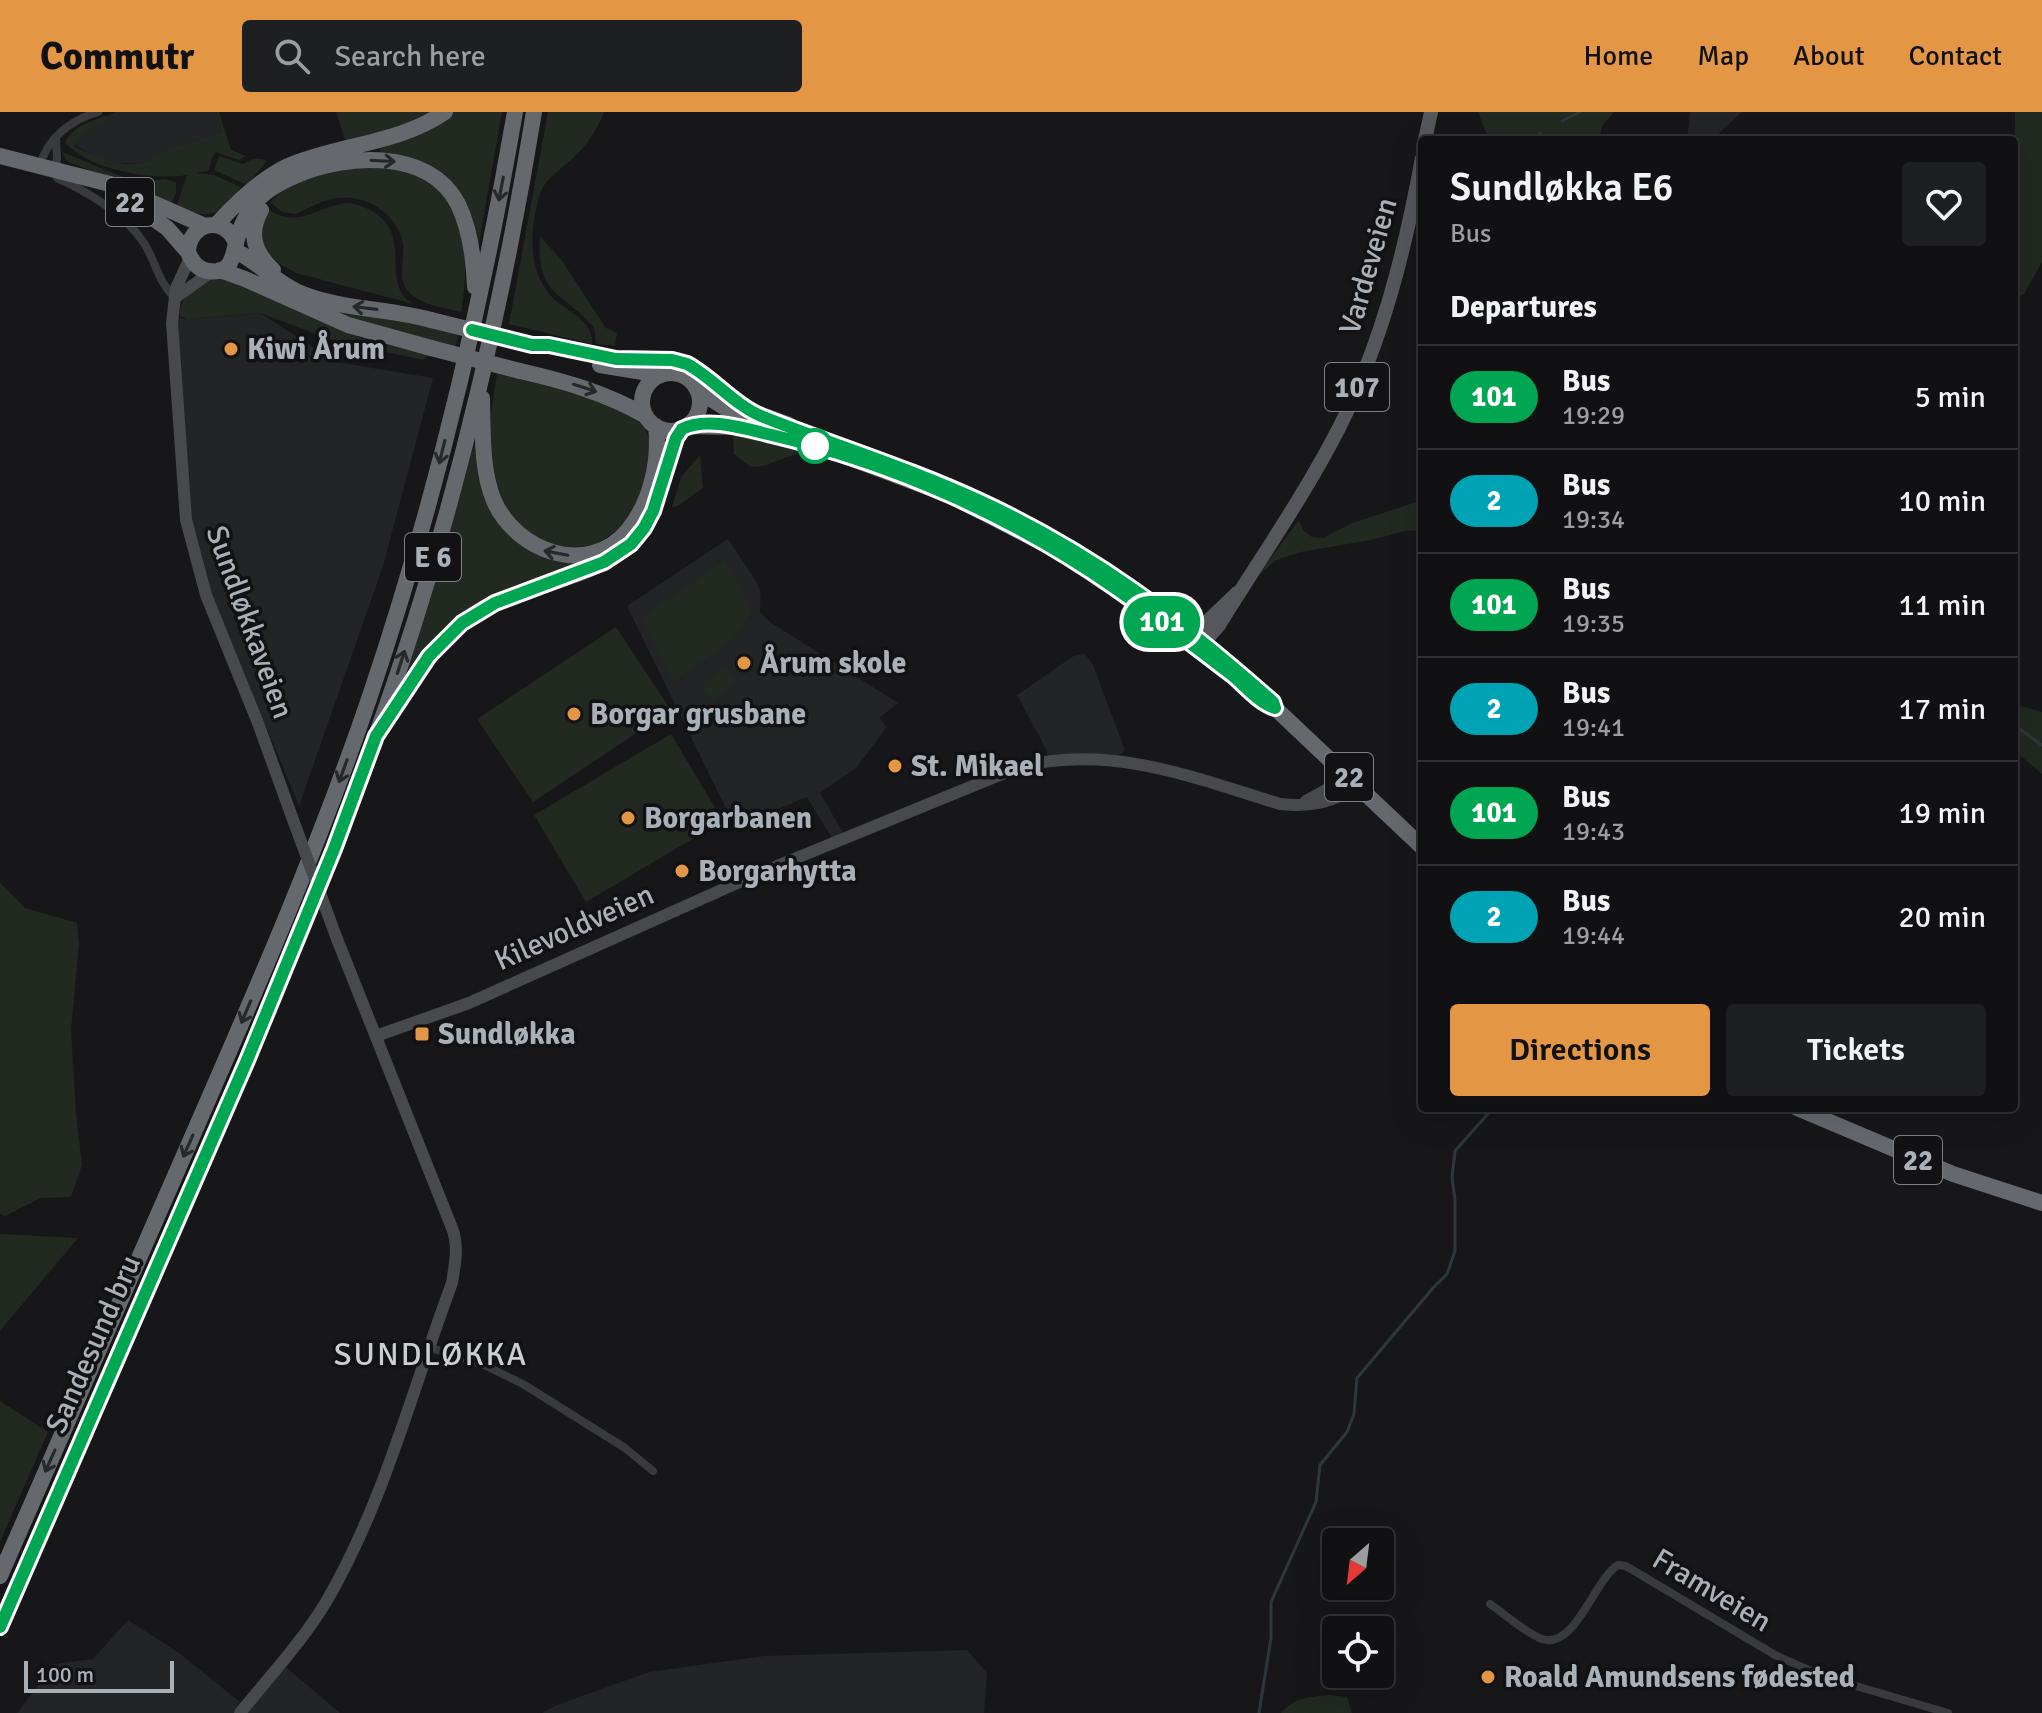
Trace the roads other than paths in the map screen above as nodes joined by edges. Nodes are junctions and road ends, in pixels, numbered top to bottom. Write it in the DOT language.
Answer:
graph roads {
  1 [pos="98,112"];
  2 [pos="445,112"];
  3 [pos="515,112"];
  4 [pos="534,112"];
  5 [pos="1431,112"];
  6 [pos="1426,136"];
  7 [pos="56,137"];
  8 [pos="0,156"];
  9 [pos="53,169"];
  10 [pos="1418,179"];
  11 [pos="281,183"];
  12 [pos="210,225"];
  13 [pos="236,247"];
  14 [pos="189,255"];
  15 [pos="216,271"];
  16 [pos="300,293"];
  17 [pos="175,298"];
  18 [pos="476,309"];
  19 [pos="532,345"];
  20 [pos="661,375"];
  21 [pos="482,376"];
  22 [pos="697,390"];
  23 [pos="651,421"];
  24 [pos="685,427"];
  25 [pos="801,433"];
  26 [pos="1198,640"];
  27 [pos="376,736"];
  28 [pos="1351,778"];
  29 [pos="1418,843"];
  30 [pos="376,1036"];
  31 [pos="1806,1112"];
  32 [pos="2042,1203"];
  33 [pos="428,1347"];
  34 [pos="653,1471"];
  35 [pos="0,1576"];
  36 [pos="1490,1604"];
  37 [pos="0,1627"];
  38 [pos="240,1713"];
  39 [pos="1948,1713"];
  1 -- 7 [label="street"];
  2 -- 12 [label="highway"];
  3 -- 18 [label="highway, E 6, one-way"];
  4 -- 21 [label="highway, E 6"];
  5 -- 6 [label="main road"];
  7 -- 9 [label="street"];
  7 -- 9 [label="street"];
  8 -- 9 [label="highway, 22"];
  9 -- 12 [label="highway, 22"];
  9 -- 14 [label="highway, 22"];
  9 -- 17 [label="street"];
  10 -- 26 [label="main road, Vardeveien / 107"];
  11 -- 13 [label="highway, E 6"];
  11 -- 16 [label="highway"];
  11 -- 18 [label="highway, E 6, one-way"];
  12 -- 13 [label="highway, 22"];
  12 -- 14 [label="highway, 22"];
  13 -- 15 [label="highway"];
  13 -- 16 [label="highway, 22"];
  14 -- 15 [label="highway, 22"];
  14 -- 17 [label="main road, Sundløkkaveien"];
  15 -- 17 [label="main road"];
  15 -- 23 [label="highway, 22, one-way, bridge"];
  19 -- 16 [label="highway, 22, one-way, bridge"];
  17 -- 30 [label="main road, Sundløkkaveien, bridge"];
  18 -- 35 [label="highway, Sandesund bru / E 6, one-way"];
  19 -- 20 [label="highway, 22"];
  19 -- 25 [label="highway, 22"];
  20 -- 22 [label="highway, 22"];
  20 -- 23 [label="highway"];
  23 -- 21 [label="highway, E 6, one-way"];
  27 -- 21 [label="highway, E 6, one-way"];
  22 -- 24 [label="highway"];
  22 -- 25 [label="highway, 22"];
  23 -- 24 [label="highway, 22"];
  24 -- 26 [label="highway, 22"];
  24 -- 27 [label="highway, E 6"];
  25 -- 26 [label="highway, 22"];
  26 -- 28 [label="highway, 22"];
  27 -- 37 [label="highway, Sandesund bru / E 6"];
  28 -- 29 [label="highway, 22"];
  28 -- 30 [label="main road, Kilevoldveien"];
  30 -- 33 [label="main road"];
  31 -- 32 [label="highway, 22"];
  33 -- 34 [label="street"];
  33 -- 38 [label="main road"];
  36 -- 39 [label="street, Framveien"];
}
